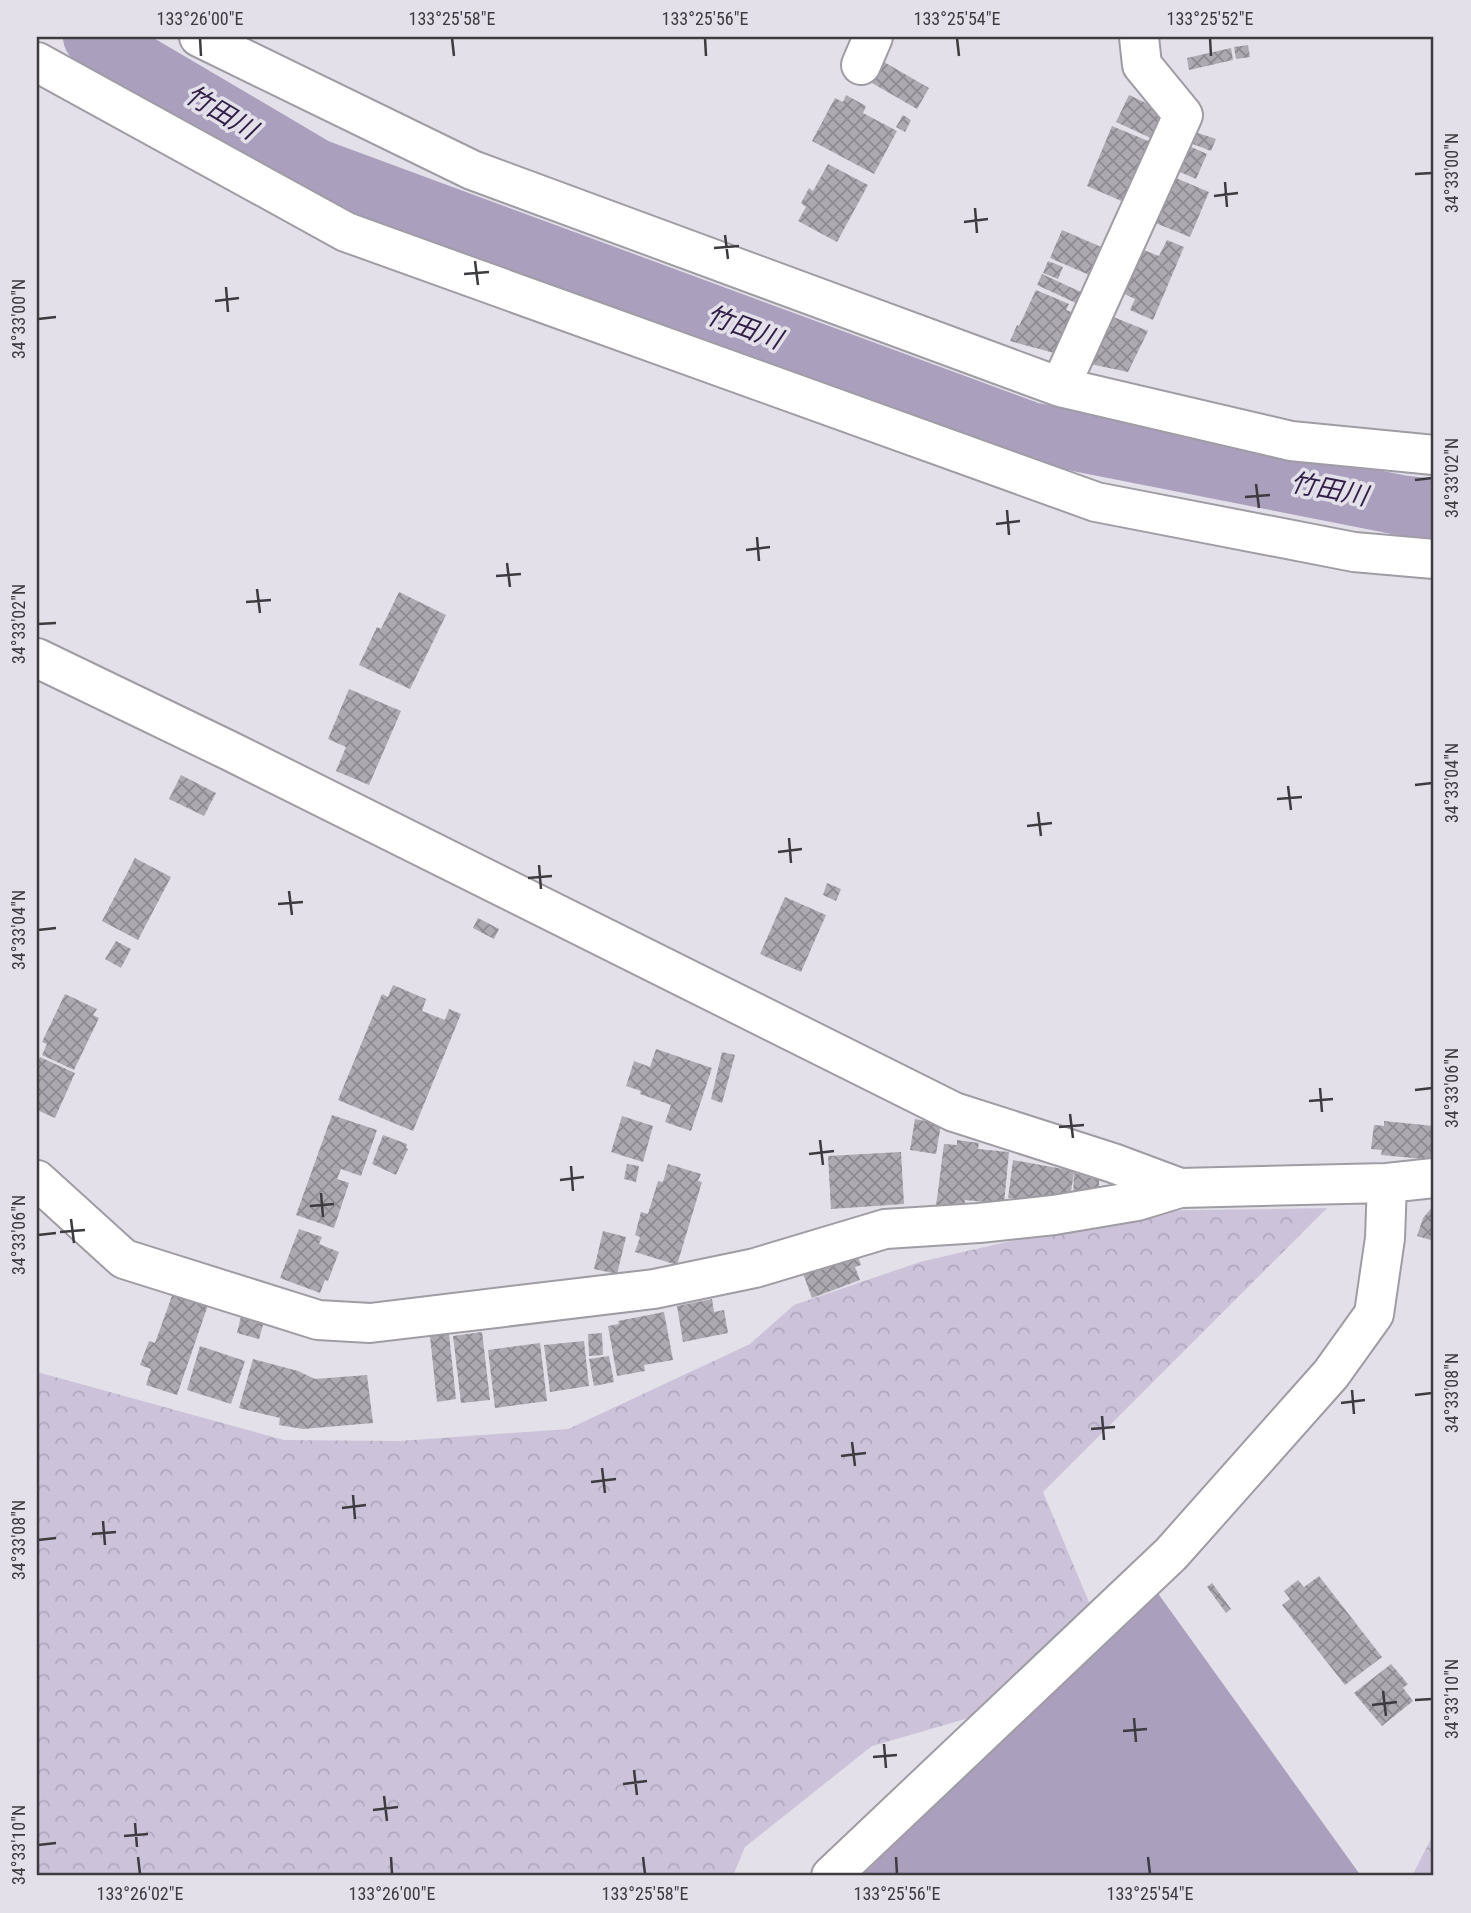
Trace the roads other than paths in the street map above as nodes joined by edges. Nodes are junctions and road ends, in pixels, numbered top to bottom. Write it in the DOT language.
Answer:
graph roads {
  1 [pos="199,37"];
  2 [pos="1139,37"];
  3 [pos="37,62"];
  4 [pos="1060,387"];
  5 [pos="1434,455"];
  6 [pos="1434,559"];
  7 [pos="37,658"];
  8 [pos="1434,1178"];
  9 [pos="37,1180"];
  10 [pos="1387,1183"];
  11 [pos="1180,1188"];
  12 [pos="831,1876"];
  1 -- 4 [label="street"];
  2 -- 4 [label="street"];
  3 -- 6 [label="street"];
  4 -- 5 [label="street"];
  7 -- 11 [label="street"];
  8 -- 10 [label="street"];
  9 -- 11 [label="street"];
  10 -- 11 [label="street"];
  10 -- 12 [label="street"];
}
